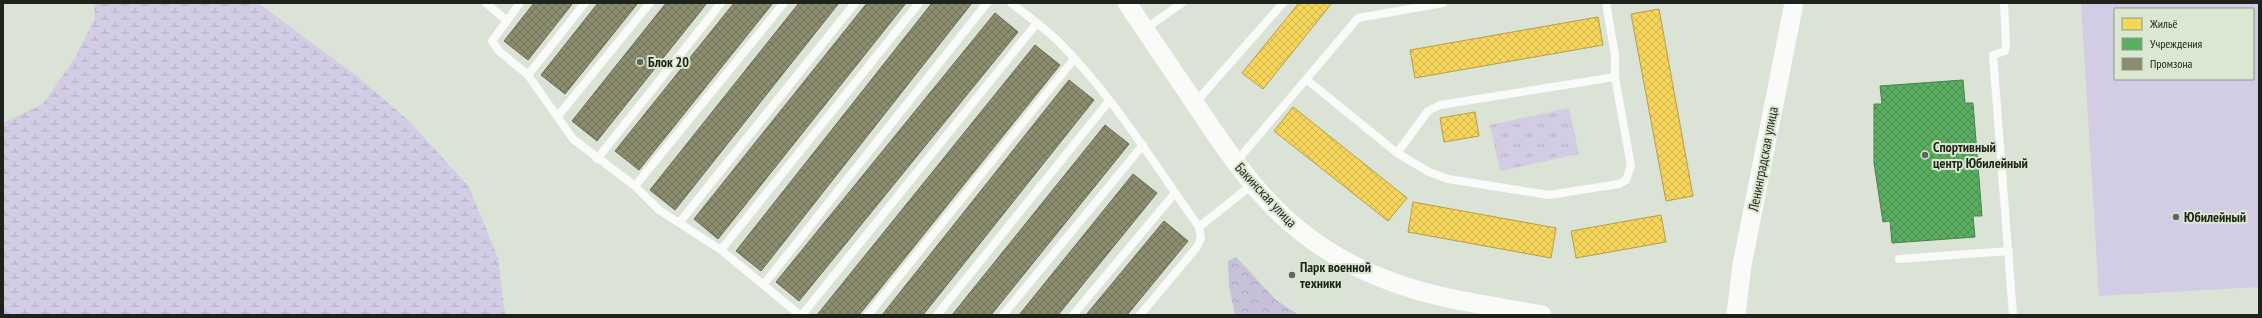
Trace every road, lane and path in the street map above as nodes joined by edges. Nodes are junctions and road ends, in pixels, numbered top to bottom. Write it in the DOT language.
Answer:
graph roads {
  1 [pos="486,3"];
  2 [pos="520,3"];
  3 [pos="585,3"];
  4 [pos="650,3"];
  5 [pos="721,3"];
  6 [pos="784,3"];
  7 [pos="855,3"];
  8 [pos="919,3"];
  9 [pos="987,3"];
  10 [pos="1011,3"];
  11 [pos="1127,3"];
  12 [pos="1182,3"];
  13 [pos="1283,3"];
  14 [pos="1443,3"];
  15 [pos="1606,3"];
  16 [pos="1794,3"];
  17 [pos="2004,3"];
  18 [pos="507,21"];
  19 [pos="1037,23"];
  20 [pos="1145,29"];
  21 [pos="1074,58"];
  22 [pos="528,75"];
  23 [pos="1615,78"];
  24 [pos="1306,79"];
  25 [pos="1109,101"];
  26 [pos="1194,103"];
  27 [pos="558,116"];
  28 [pos="1143,145"];
  29 [pos="1397,152"];
  30 [pos="597,159"];
  31 [pos="1236,162"];
  32 [pos="1253,184"];
  33 [pos="635,186"];
  34 [pos="1175,193"];
  35 [pos="679,223"];
  36 [pos="1200,227"];
  37 [pos="721,250"];
  38 [pos="2009,251"];
  39 [pos="1899,259"];
  40 [pos="764,284"];
  41 [pos="801,315"];
  42 [pos="868,315"];
  43 [pos="937,315"];
  44 [pos="1003,315"];
  45 [pos="1073,315"];
  46 [pos="1140,315"];
  47 [pos="1542,315"];
  48 [pos="1736,315"];
  49 [pos="2013,315"];
  1 -- 18 [label="lane"];
  2 -- 18 [label="lane"];
  3 -- 22 [label="lane"];
  4 -- 27 [label="lane"];
  5 -- 30 [label="lane"];
  6 -- 33 [label="lane"];
  7 -- 35 [label="lane"];
  8 -- 37 [label="lane"];
  9 -- 40 [label="lane"];
  10 -- 19 [label="lane"];
  11 -- 20 [label="street, Бакинская улица"];
  12 -- 20 [label="lane"];
  13 -- 26 [label="lane"];
  14 -- 24 [label="lane"];
  15 -- 23 [label="lane"];
  16 -- 48 [label="street, Ленинградская улица"];
  17 -- 38 [label="lane"];
  18 -- 22 [label="lane"];
  19 -- 21 [label="lane"];
  19 -- 41 [label="lane"];
  20 -- 26 [label="street, Бакинская улица"];
  21 -- 25 [label="lane"];
  21 -- 42 [label="lane"];
  22 -- 27 [label="lane"];
  23 -- 29 [label="lane"];
  23 -- 29 [label="lane"];
  24 -- 29 [label="lane"];
  24 -- 31 [label="lane"];
  25 -- 28 [label="lane"];
  25 -- 43 [label="lane"];
  26 -- 31 [label="street, Бакинская улица"];
  27 -- 30 [label="lane"];
  28 -- 34 [label="lane"];
  28 -- 44 [label="lane"];
  30 -- 33 [label="lane"];
  31 -- 32 [label="street, Бакинская улица"];
  32 -- 36 [label="lane"];
  32 -- 47 [label="street, Бакинская улица"];
  33 -- 35 [label="lane"];
  34 -- 36 [label="lane"];
  34 -- 45 [label="lane"];
  35 -- 37 [label="lane"];
  36 -- 46 [label="lane"];
  37 -- 40 [label="lane"];
  38 -- 39 [label="lane"];
  38 -- 49 [label="lane"];
  40 -- 41 [label="lane"];
}
